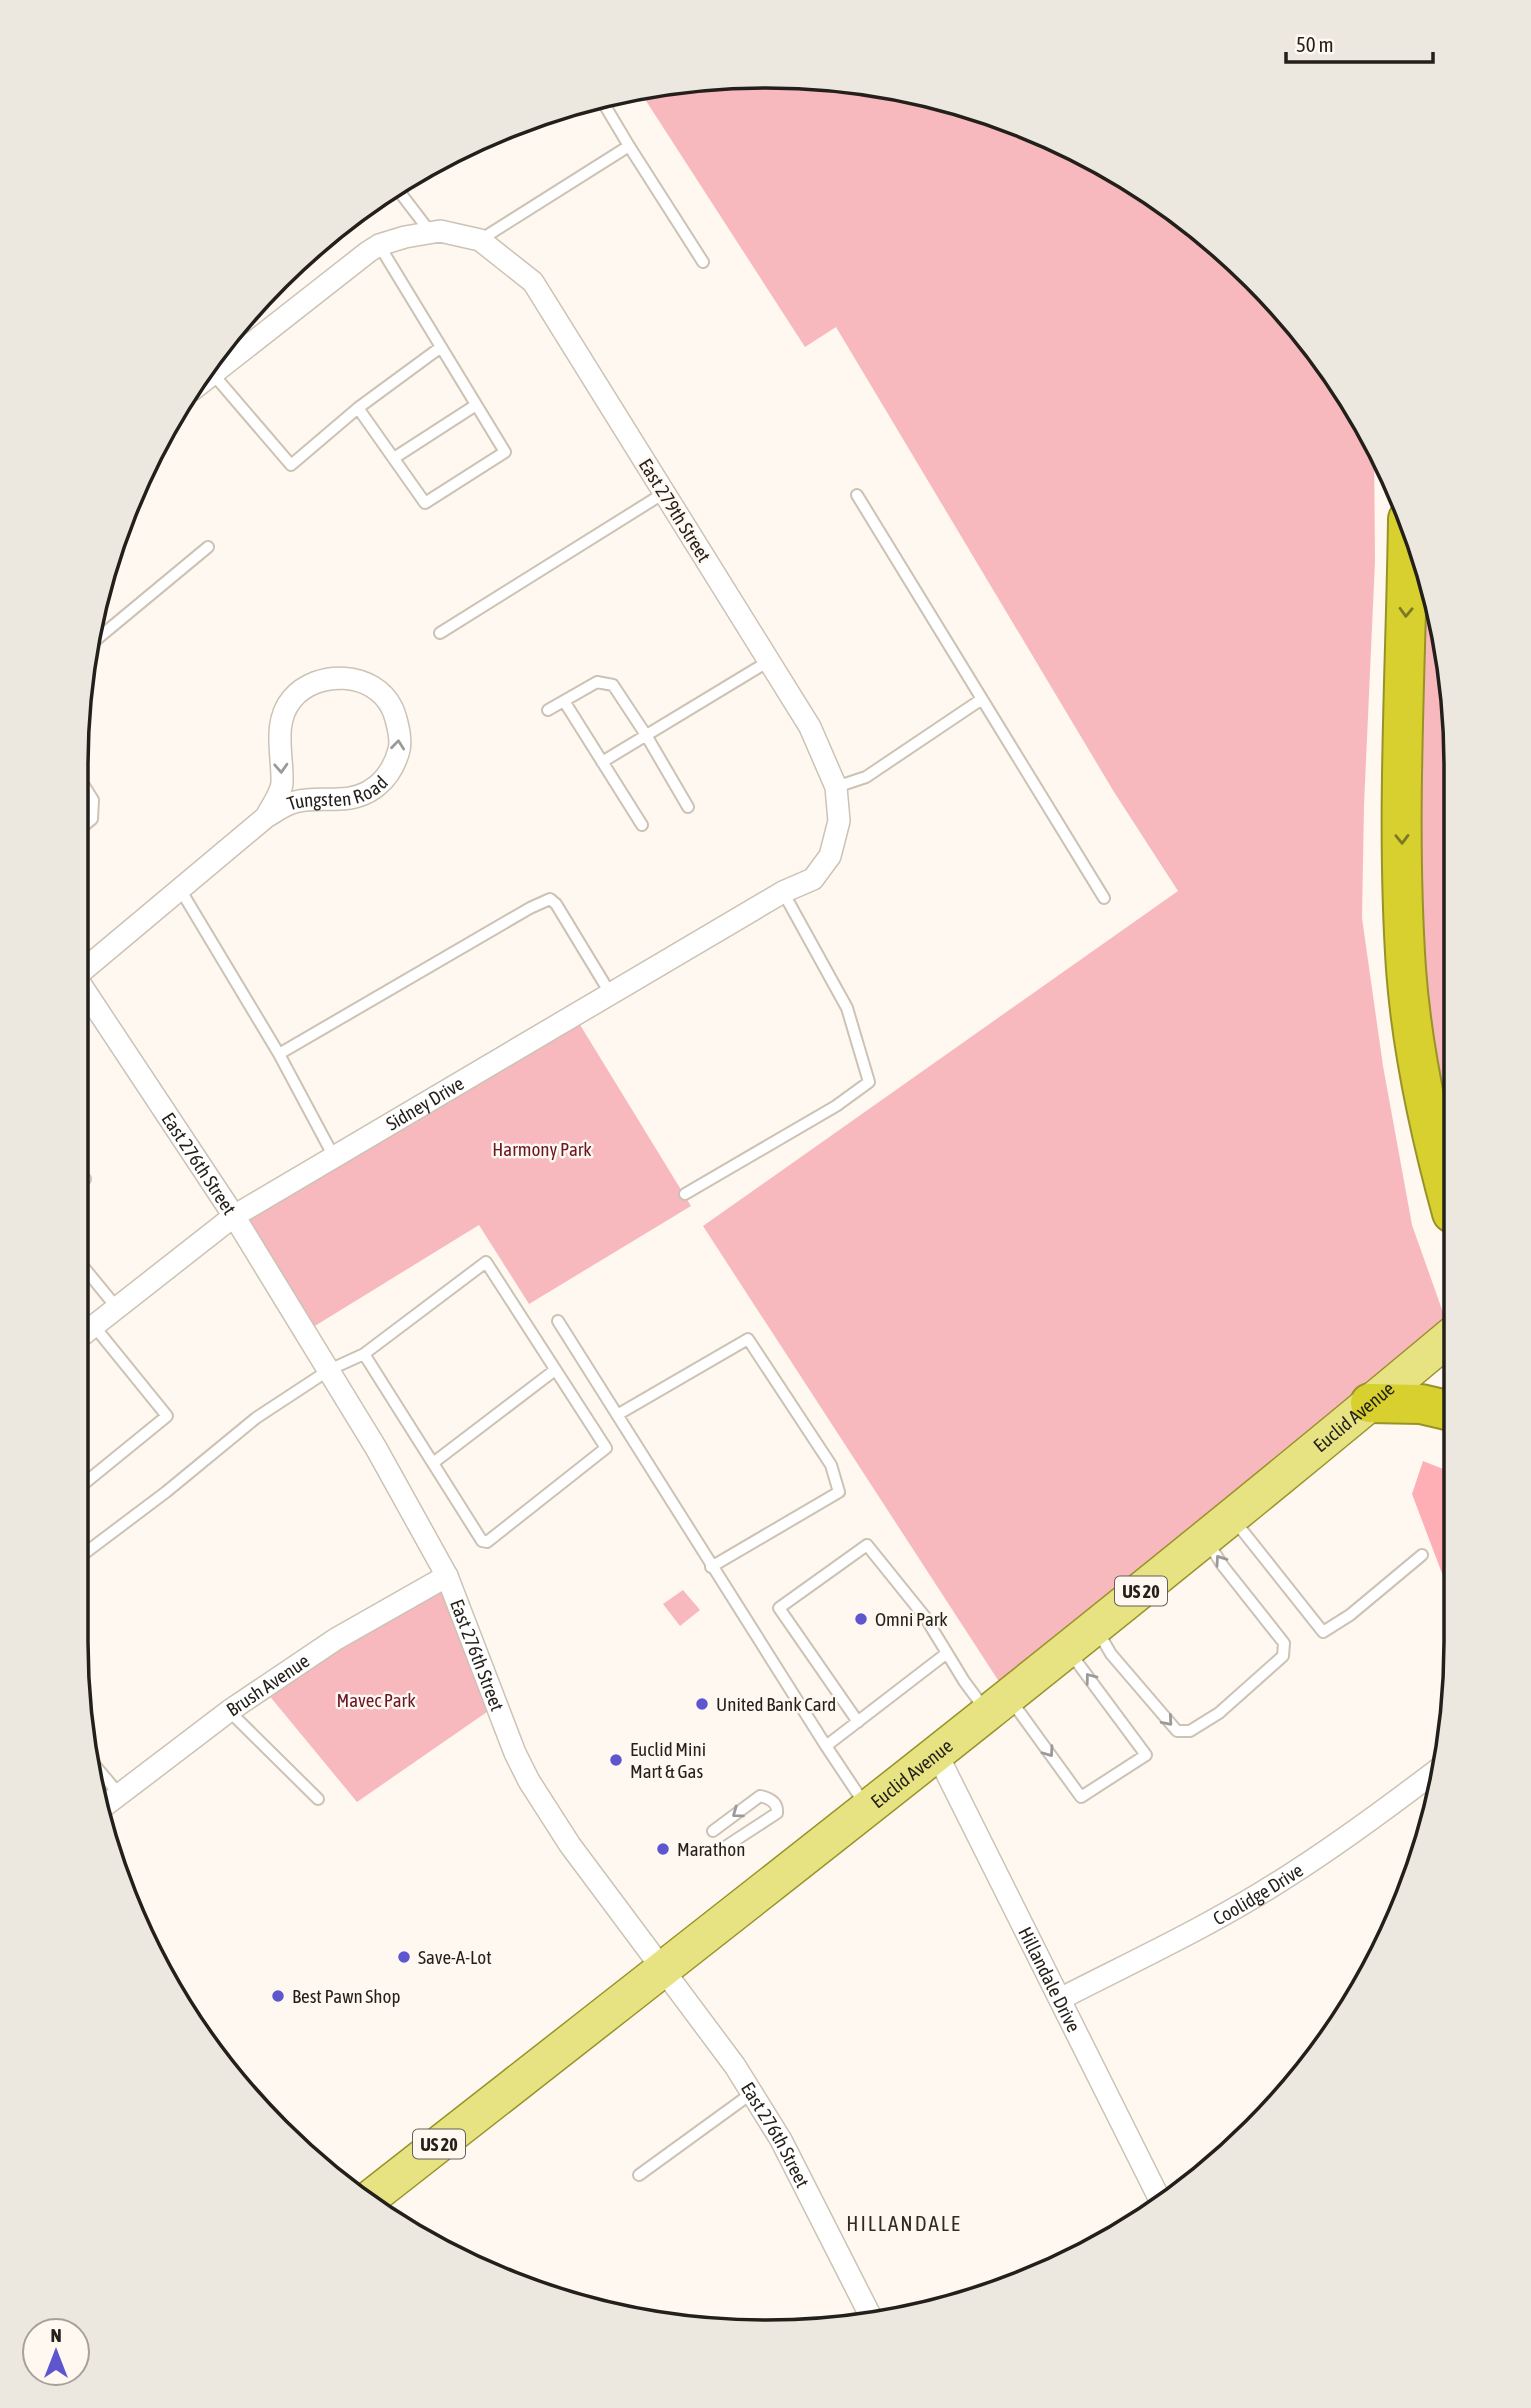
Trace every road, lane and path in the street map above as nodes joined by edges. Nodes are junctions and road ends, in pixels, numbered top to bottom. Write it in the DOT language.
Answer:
graph roads {
  1 [pos="606,107"];
  2 [pos="629,146"];
  3 [pos="401,194"];
  4 [pos="431,233"];
  5 [pos="480,240"];
  6 [pos="373,248"];
  7 [pos="703,262"];
  8 [pos="239,339"];
  9 [pos="246,348"];
  10 [pos="441,348"];
  11 [pos="213,374"];
  12 [pos="476,405"];
  13 [pos="358,408"];
  14 [pos="394,458"];
  15 [pos="664,493"];
  16 [pos="857,495"];
  17 [pos="1407,546"];
  18 [pos="208,547"];
  19 [pos="440,633"];
  20 [pos="101,635"];
  21 [pos="769,661"];
  22 [pos="982,699"];
  23 [pos="564,701"];
  24 [pos="548,710"];
  25 [pos="646,735"];
  26 [pos="602,762"];
  27 [pos="836,787"];
  28 [pos="88,792"];
  29 [pos="688,807"];
  30 [pos="267,817"];
  31 [pos="88,822"];
  32 [pos="642,825"];
  33 [pos="180,889"];
  34 [pos="783,892"];
  35 [pos="1104,898"];
  36 [pos="88,966"];
  37 [pos="610,993"];
  38 [pos="88,996"];
  39 [pos="279,1054"];
  40 [pos="334,1157"];
  41 [pos="1444,1184"];
  42 [pos="685,1194"];
  43 [pos="234,1216"];
  44 [pos="88,1273"];
  45 [pos="117,1308"];
  46 [pos="558,1321"];
  47 [pos="88,1331"];
  48 [pos="1444,1342"];
  49 [pos="364,1354"];
  50 [pos="329,1370"];
  51 [pos="555,1370"];
  52 [pos="1370,1403"];
  53 [pos="1444,1409"];
  54 [pos="617,1415"];
  55 [pos="433,1463"];
  56 [pos="88,1480"];
  57 [pos="1233,1518"];
  58 [pos="1206,1539"];
  59 [pos="88,1551"];
  60 [pos="1422,1555"];
  61 [pos="711,1567"];
  62 [pos="447,1576"];
  63 [pos="1095,1628"];
  64 [pos="1068,1650"];
  65 [pos="947,1653"];
  66 [pos="998,1705"];
  67 [pos="229,1711"];
  68 [pos="858,1722"];
  69 [pos="826,1746"];
  70 [pos="937,1754"];
  71 [pos="101,1773"];
  72 [pos="1430,1775"];
  73 [pos="119,1794"];
  74 [pos="318,1799"];
  75 [pos="108,1803"];
  76 [pos="868,1809"];
  77 [pos="713,1831"];
  78 [pos="725,1847"];
  79 [pos="663,1971"];
  80 [pos="1060,1999"];
  81 [pos="752,2093"];
  82 [pos="639,2175"];
  83 [pos="374,2195"];
  84 [pos="1157,2195"];
  85 [pos="869,2312"];
  1 -- 2 [label="lane"];
  2 -- 5 [label="lane"];
  2 -- 7 [label="lane"];
  3 -- 4 [label="lane"];
  4 -- 5 [label="street, East 279th Street"];
  4 -- 6 [label="street, East 279th Street"];
  5 -- 15 [label="street, East 279th Street"];
  6 -- 9 [label="street"];
  6 -- 10 [label="lane"];
  8 -- 9 [label="lane"];
  9 -- 11 [label="street"];
  10 -- 12 [label="lane"];
  10 -- 13 [label="lane"];
  11 -- 13 [label="lane"];
  12 -- 14 [label="lane"];
  12 -- 14 [label="lane"];
  13 -- 14 [label="lane"];
  15 -- 19 [label="lane"];
  15 -- 21 [label="street, East 279th Street"];
  16 -- 22 [label="lane"];
  17 -- 41 [label="highway, one-way"];
  18 -- 20 [label="lane"];
  21 -- 25 [label="lane"];
  21 -- 27 [label="street, East 279th Street"];
  22 -- 27 [label="lane"];
  22 -- 35 [label="lane"];
  23 -- 24 [label="lane"];
  23 -- 25 [label="lane"];
  23 -- 26 [label="lane"];
  25 -- 26 [label="lane"];
  25 -- 29 [label="lane"];
  26 -- 32 [label="lane"];
  27 -- 34 [label="street, East 279th Street"];
  28 -- 31 [label="lane"];
  30 -- 30 [label="street, Tungsten Road, one-way"];
  30 -- 33 [label="street, Tungsten Road"];
  33 -- 36 [label="street, Tungsten Road"];
  33 -- 39 [label="lane"];
  34 -- 37 [label="street, Sidney Drive"];
  34 -- 42 [label="lane"];
  37 -- 39 [label="lane"];
  37 -- 40 [label="street, Sidney Drive"];
  38 -- 43 [label="street, East 276th Street"];
  39 -- 40 [label="lane"];
  40 -- 43 [label="street, Sidney Drive"];
  43 -- 45 [label="street, Sidney Drive"];
  43 -- 50 [label="street, East 276th Street"];
  44 -- 45 [label="lane"];
  45 -- 47 [label="street, Sidney Drive"];
  46 -- 54 [label="lane"];
  47 -- 56 [label="lane"];
  48 -- 52 [label="main road, Euclid Avenue / US 20"];
  49 -- 50 [label="lane"];
  49 -- 51 [label="lane"];
  49 -- 55 [label="lane"];
  50 -- 59 [label="lane"];
  50 -- 62 [label="street, East 276th Street"];
  51 -- 55 [label="lane"];
  51 -- 55 [label="lane"];
  52 -- 53 [label="highway"];
  52 -- 57 [label="main road, Euclid Avenue / US 20"];
  54 -- 61 [label="lane"];
  54 -- 61 [label="lane"];
  57 -- 58 [label="main road, Euclid Avenue / US 20"];
  57 -- 60 [label="lane"];
  58 -- 63 [label="main road, Euclid Avenue / US 20"];
  63 -- 58 [label="lane, one-way"];
  61 -- 69 [label="lane"];
  62 -- 67 [label="street, Brush Avenue"];
  62 -- 79 [label="street, East 276th Street"];
  63 -- 64 [label="main road, Euclid Avenue / US 20"];
  64 -- 66 [label="main road, Euclid Avenue / US 20"];
  66 -- 64 [label="lane, one-way"];
  65 -- 66 [label="lane"];
  65 -- 68 [label="lane"];
  65 -- 68 [label="lane"];
  66 -- 70 [label="main road, Euclid Avenue / US 20"];
  67 -- 73 [label="street, Brush Avenue"];
  67 -- 74 [label="lane"];
  68 -- 69 [label="lane"];
  69 -- 76 [label="lane"];
  70 -- 76 [label="main road, Euclid Avenue / US 20"];
  70 -- 80 [label="street, Hillandale Drive"];
  71 -- 73 [label="lane"];
  72 -- 80 [label="street, Coolidge Drive"];
  73 -- 75 [label="street, Brush Avenue"];
  76 -- 79 [label="main road, Euclid Avenue / US 20"];
  78 -- 77 [label="lane, one-way"];
  79 -- 81 [label="street, East 276th Street"];
  79 -- 83 [label="main road, Euclid Avenue / US 20"];
  80 -- 84 [label="street, Hillandale Drive"];
  81 -- 82 [label="lane"];
  81 -- 85 [label="street, East 276th Street"];
}
